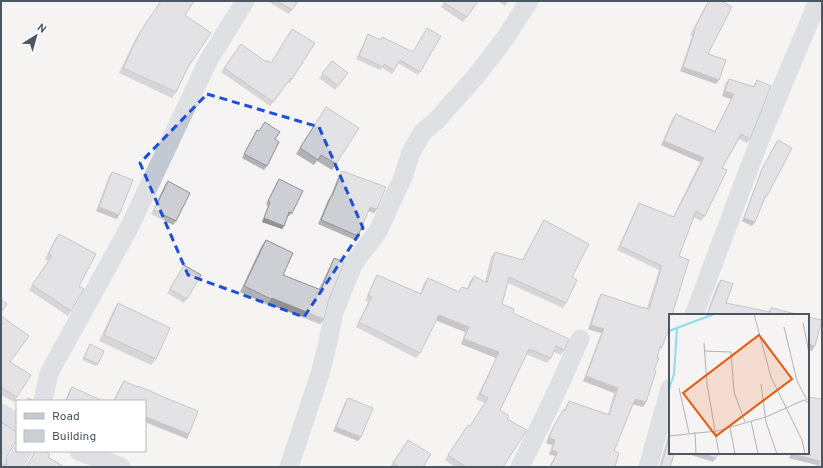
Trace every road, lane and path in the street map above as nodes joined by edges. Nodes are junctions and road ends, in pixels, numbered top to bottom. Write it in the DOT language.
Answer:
graph roads {
  1 [pos="245,1"];
  2 [pos="529,1"];
  3 [pos="818,1"];
  4 [pos="694,314"];
  5 [pos="580,339"];
  6 [pos="669,392"];
  7 [pos="43,400"];
  8 [pos="1,413"];
  9 [pos="16,422"];
  10 [pos="22,452"];
  11 [pos="82,452"];
  12 [pos="13,467"];
  13 [pos="121,467"];
  14 [pos="289,467"];
  15 [pos="520,467"];
  16 [pos="648,467"];
  1 -- 7 [label="street"];
  2 -- 14 [label="street"];
  3 -- 4 [label="street"];
  5 -- 15 [label="street"];
  6 -- 16 [label="street"];
  8 -- 9 [label="street"];
  10 -- 12 [label="street"];
  11 -- 13 [label="street"];
}
